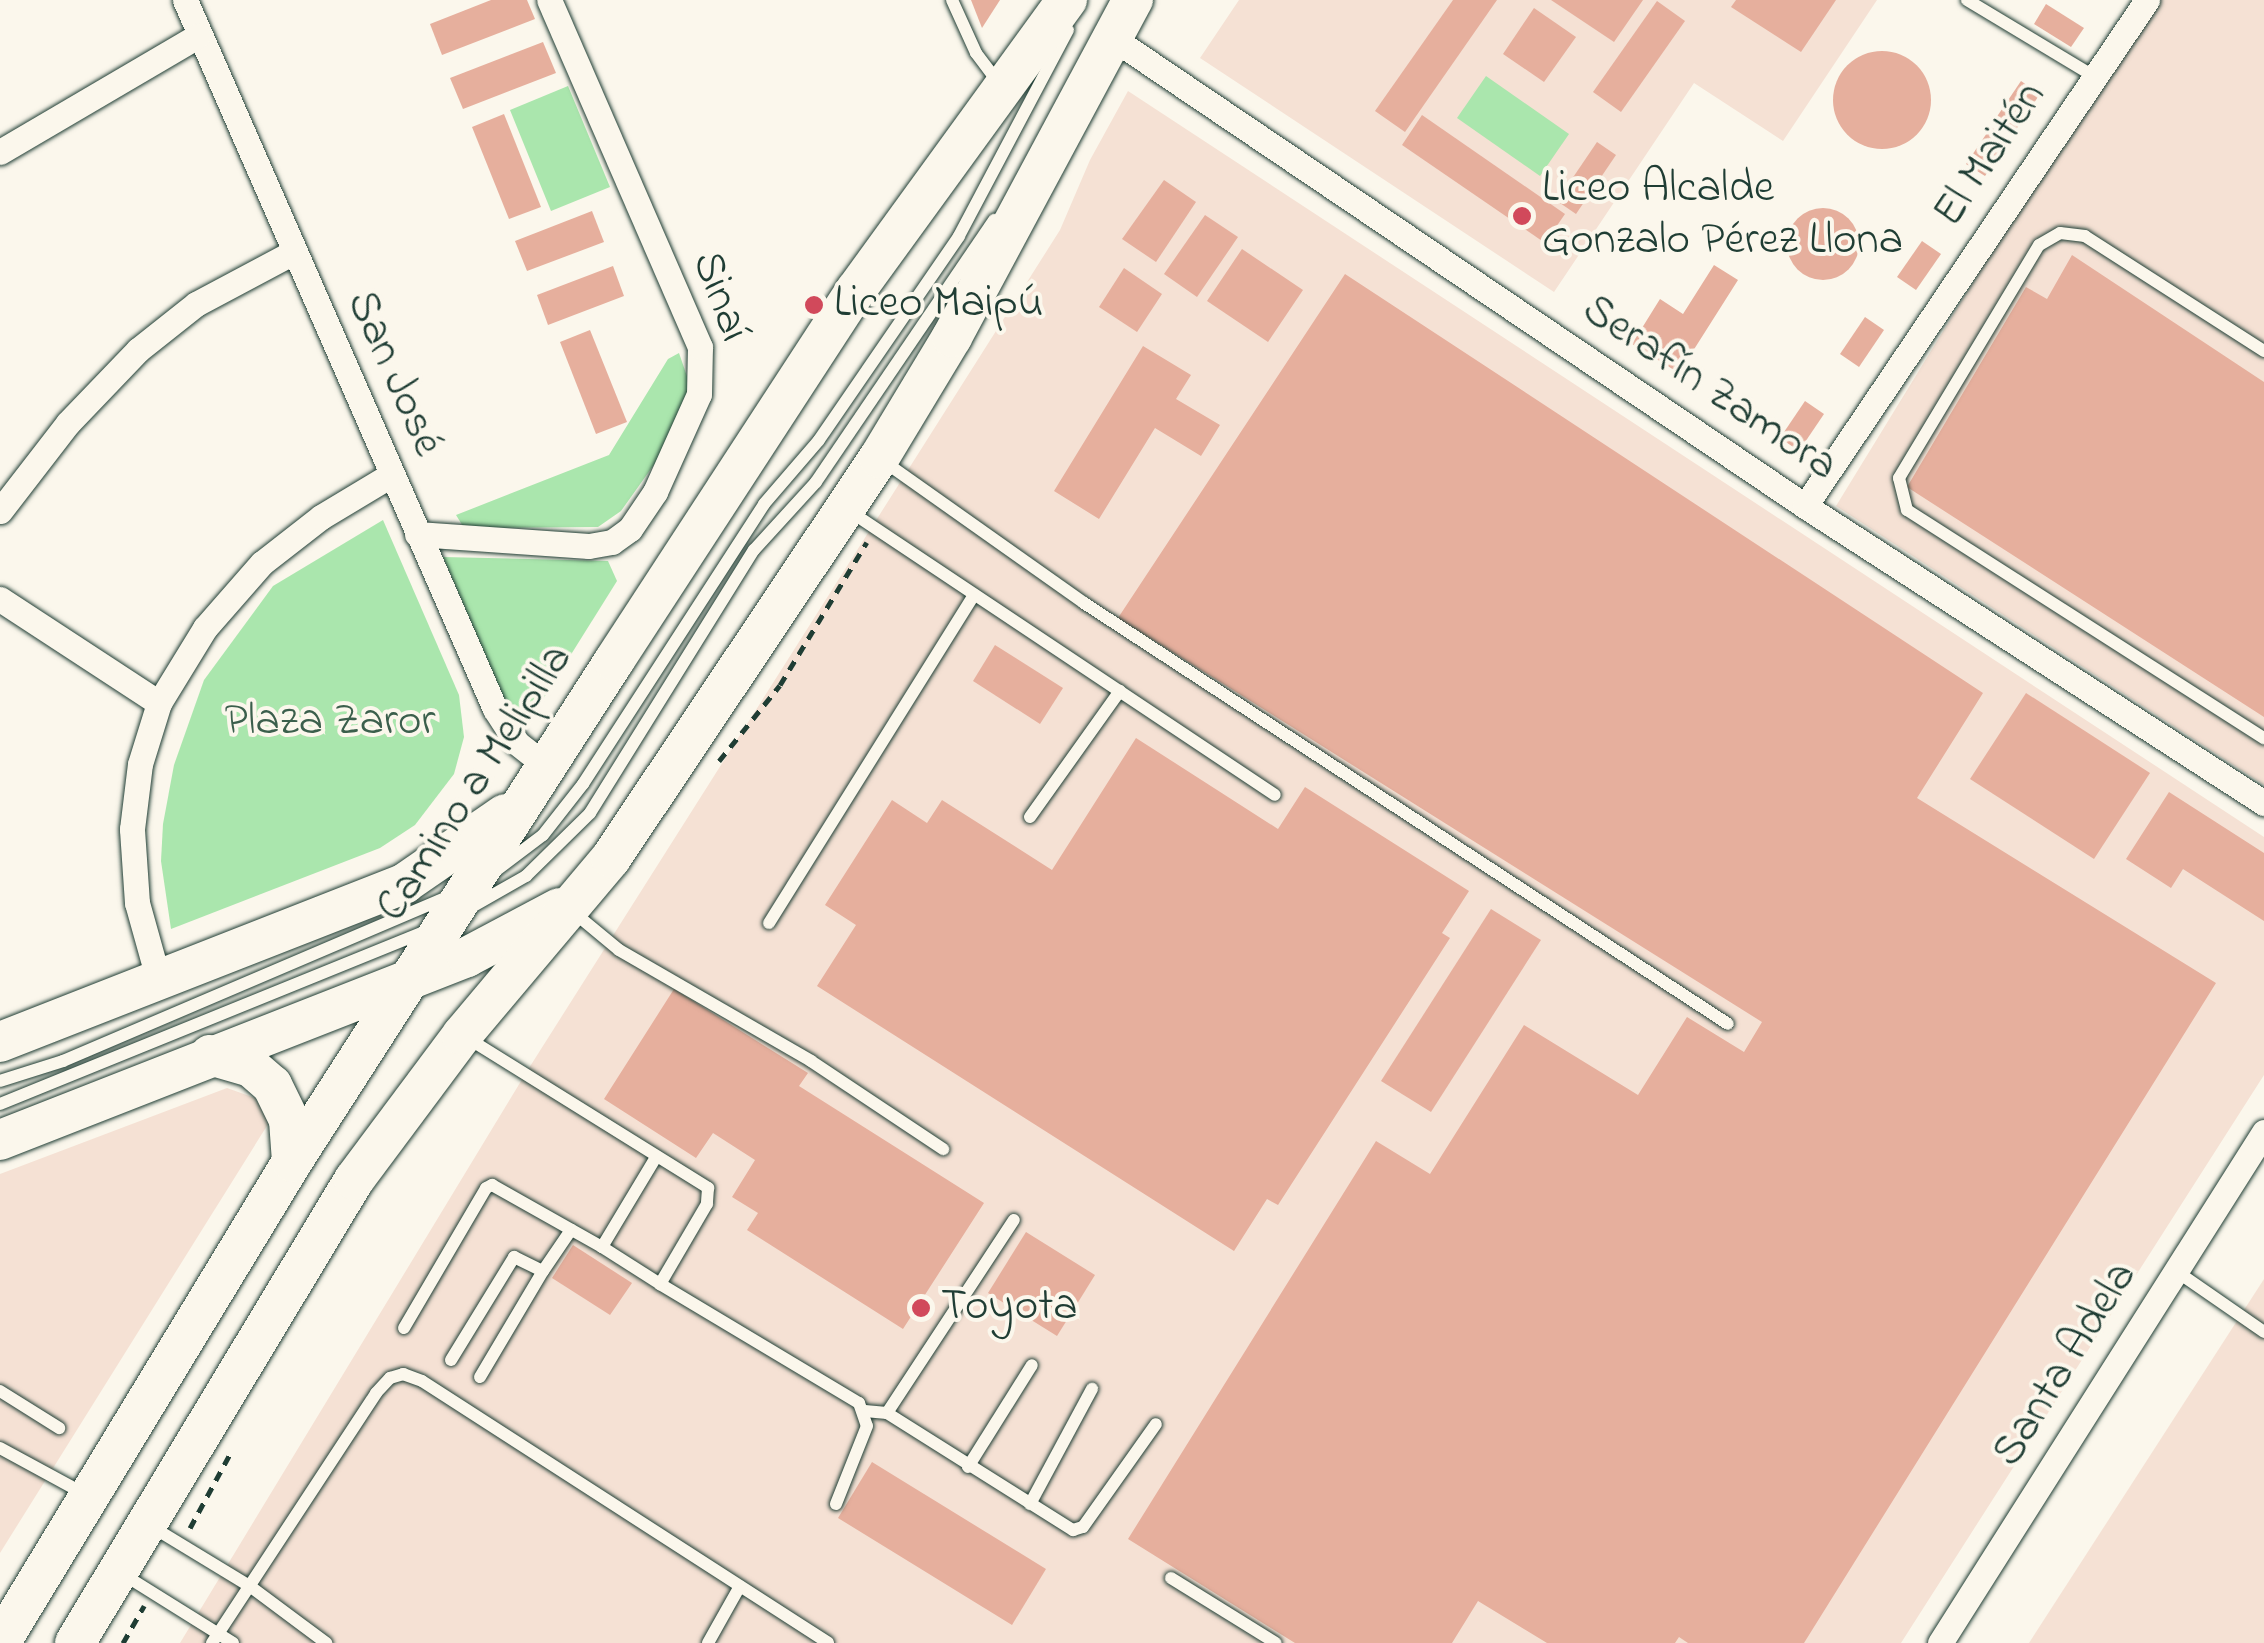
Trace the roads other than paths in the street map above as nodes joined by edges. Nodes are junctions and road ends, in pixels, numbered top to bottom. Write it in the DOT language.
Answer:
graph roads {
  1 [pos="185,0"];
  2 [pos="549,0"];
  3 [pos="952,0"];
  4 [pos="1067,0"];
  5 [pos="1083,0"];
  6 [pos="1132,0"];
  7 [pos="1967,0"];
  8 [pos="2147,0"];
  9 [pos="198,36"];
  10 [pos="1111,36"];
  11 [pos="2094,78"];
  12 [pos="1001,86"];
  13 [pos="0,152"];
  14 [pos="292,252"];
  15 [pos="2264,350"];
  16 [pos="879,458"];
  17 [pos="392,476"];
  18 [pos="1805,506"];
  19 [pos="846,509"];
  20 [pos="0,511"];
  21 [pos="417,534"];
  22 [pos="974,594"];
  23 [pos="0,599"];
  24 [pos="1120,692"];
  25 [pos="159,703"];
  26 [pos="2264,738"];
  27 [pos="536,781"];
  28 [pos="1275,795"];
  29 [pos="2264,803"];
  30 [pos="1030,817"];
  31 [pos="579,899"];
  32 [pos="460,903"];
  33 [pos="769,922"];
  34 [pos="158,978"];
  35 [pos="410,980"];
  36 [pos="1728,1024"];
  37 [pos="462,1036"];
  38 [pos="0,1042"];
  39 [pos="210,1055"];
  40 [pos="0,1081"];
  41 [pos="0,1104"];
  42 [pos="2264,1132"];
  43 [pos="0,1140"];
  44 [pos="943,1149"];
  45 [pos="656,1158"];
  46 [pos="292,1162"];
  47 [pos="1014,1220"];
  48 [pos="571,1230"];
  49 [pos="602,1247"];
  50 [pos="2176,1271"];
  51 [pos="543,1272"];
  52 [pos="660,1284"];
  53 [pos="404,1328"];
  54 [pos="2264,1332"];
  55 [pos="452,1360"];
  56 [pos="1032,1365"];
  57 [pos="480,1376"];
  58 [pos="1092,1389"];
  59 [pos="0,1391"];
  60 [pos="865,1412"];
  61 [pos="886,1413"];
  62 [pos="1156,1424"];
  63 [pos="60,1428"];
  64 [pos="0,1448"];
  65 [pos="968,1467"];
  66 [pos="89,1496"];
  67 [pos="836,1504"];
  68 [pos="1030,1504"];
  69 [pos="149,1525"];
  70 [pos="119,1572"];
  71 [pos="1170,1578"];
  72 [pos="251,1586"];
  73 [pos="740,1586"];
  74 [pos="214,1638"];
  75 [pos="0,1643"];
  76 [pos="75,1643"];
  77 [pos="233,1643"];
  78 [pos="326,1643"];
  79 [pos="708,1643"];
  80 [pos="828,1643"];
  81 [pos="1276,1643"];
  82 [pos="1940,1643"];
  1 -- 9 [label="street, San José"];
  2 -- 21 [label="street, Sinaí"];
  3 -- 12 [label="lane"];
  4 -- 12 [label="main road, Camino a Melipilla"];
  5 -- 32 [label="lane"];
  6 -- 10 [label="main road"];
  7 -- 11 [label="lane"];
  8 -- 11 [label="street, El Maitén"];
  9 -- 13 [label="street"];
  9 -- 14 [label="street, San José"];
  10 -- 16 [label="main road"];
  10 -- 18 [label="street, Serafín Zamora"];
  10 -- 32 [label="lane"];
  11 -- 18 [label="street, El Maitén"];
  12 -- 27 [label="main road, Camino a Melipilla"];
  14 -- 17 [label="street, San José"];
  14 -- 20 [label="street"];
  15 -- 26 [label="lane"];
  16 -- 19 [label="main road"];
  16 -- 36 [label="lane"];
  17 -- 21 [label="street, San José"];
  17 -- 25 [label="street"];
  18 -- 29 [label="street, Serafín Zamora"];
  19 -- 22 [label="lane"];
  19 -- 31 [label="main road"];
  21 -- 27 [label="street, San José"];
  22 -- 24 [label="lane"];
  22 -- 33 [label="lane"];
  23 -- 25 [label="street"];
  24 -- 28 [label="lane"];
  24 -- 30 [label="lane"];
  25 -- 34 [label="street"];
  27 -- 32 [label="main road, Camino a Melipilla"];
  27 -- 34 [label="main road"];
  31 -- 35 [label="main road"];
  31 -- 37 [label="main road"];
  31 -- 44 [label="lane"];
  32 -- 35 [label="main road, Camino a Melipilla"];
  32 -- 40 [label="lane"];
  32 -- 41 [label="lane"];
  34 -- 38 [label="main road"];
  35 -- 39 [label="main road"];
  35 -- 46 [label="main road, Camino a Melipilla"];
  37 -- 45 [label="lane"];
  37 -- 69 [label="main road"];
  39 -- 43 [label="main road"];
  39 -- 46 [label="main road"];
  42 -- 50 [label="street, Santa Adela"];
  45 -- 49 [label="lane"];
  45 -- 52 [label="lane"];
  46 -- 66 [label="main road, Camino a Melipilla"];
  47 -- 61 [label="lane"];
  48 -- 49 [label="lane"];
  48 -- 51 [label="lane"];
  48 -- 53 [label="lane"];
  49 -- 52 [label="lane"];
  50 -- 54 [label="lane"];
  50 -- 82 [label="street, Santa Adela"];
  51 -- 55 [label="lane"];
  51 -- 57 [label="lane"];
  52 -- 60 [label="lane"];
  56 -- 65 [label="lane"];
  58 -- 68 [label="lane"];
  59 -- 63 [label="lane"];
  60 -- 61 [label="lane"];
  60 -- 67 [label="lane"];
  61 -- 65 [label="lane"];
  62 -- 68 [label="lane"];
  64 -- 66 [label="lane"];
  65 -- 68 [label="lane"];
  66 -- 75 [label="main road, Camino a Melipilla"];
  69 -- 70 [label="main road"];
  69 -- 72 [label="lane"];
  70 -- 74 [label="lane"];
  70 -- 76 [label="main road"];
  71 -- 81 [label="lane"];
  72 -- 73 [label="lane"];
  72 -- 74 [label="lane"];
  72 -- 78 [label="lane"];
  73 -- 79 [label="lane"];
  73 -- 80 [label="lane"];
  74 -- 77 [label="lane"];
}
